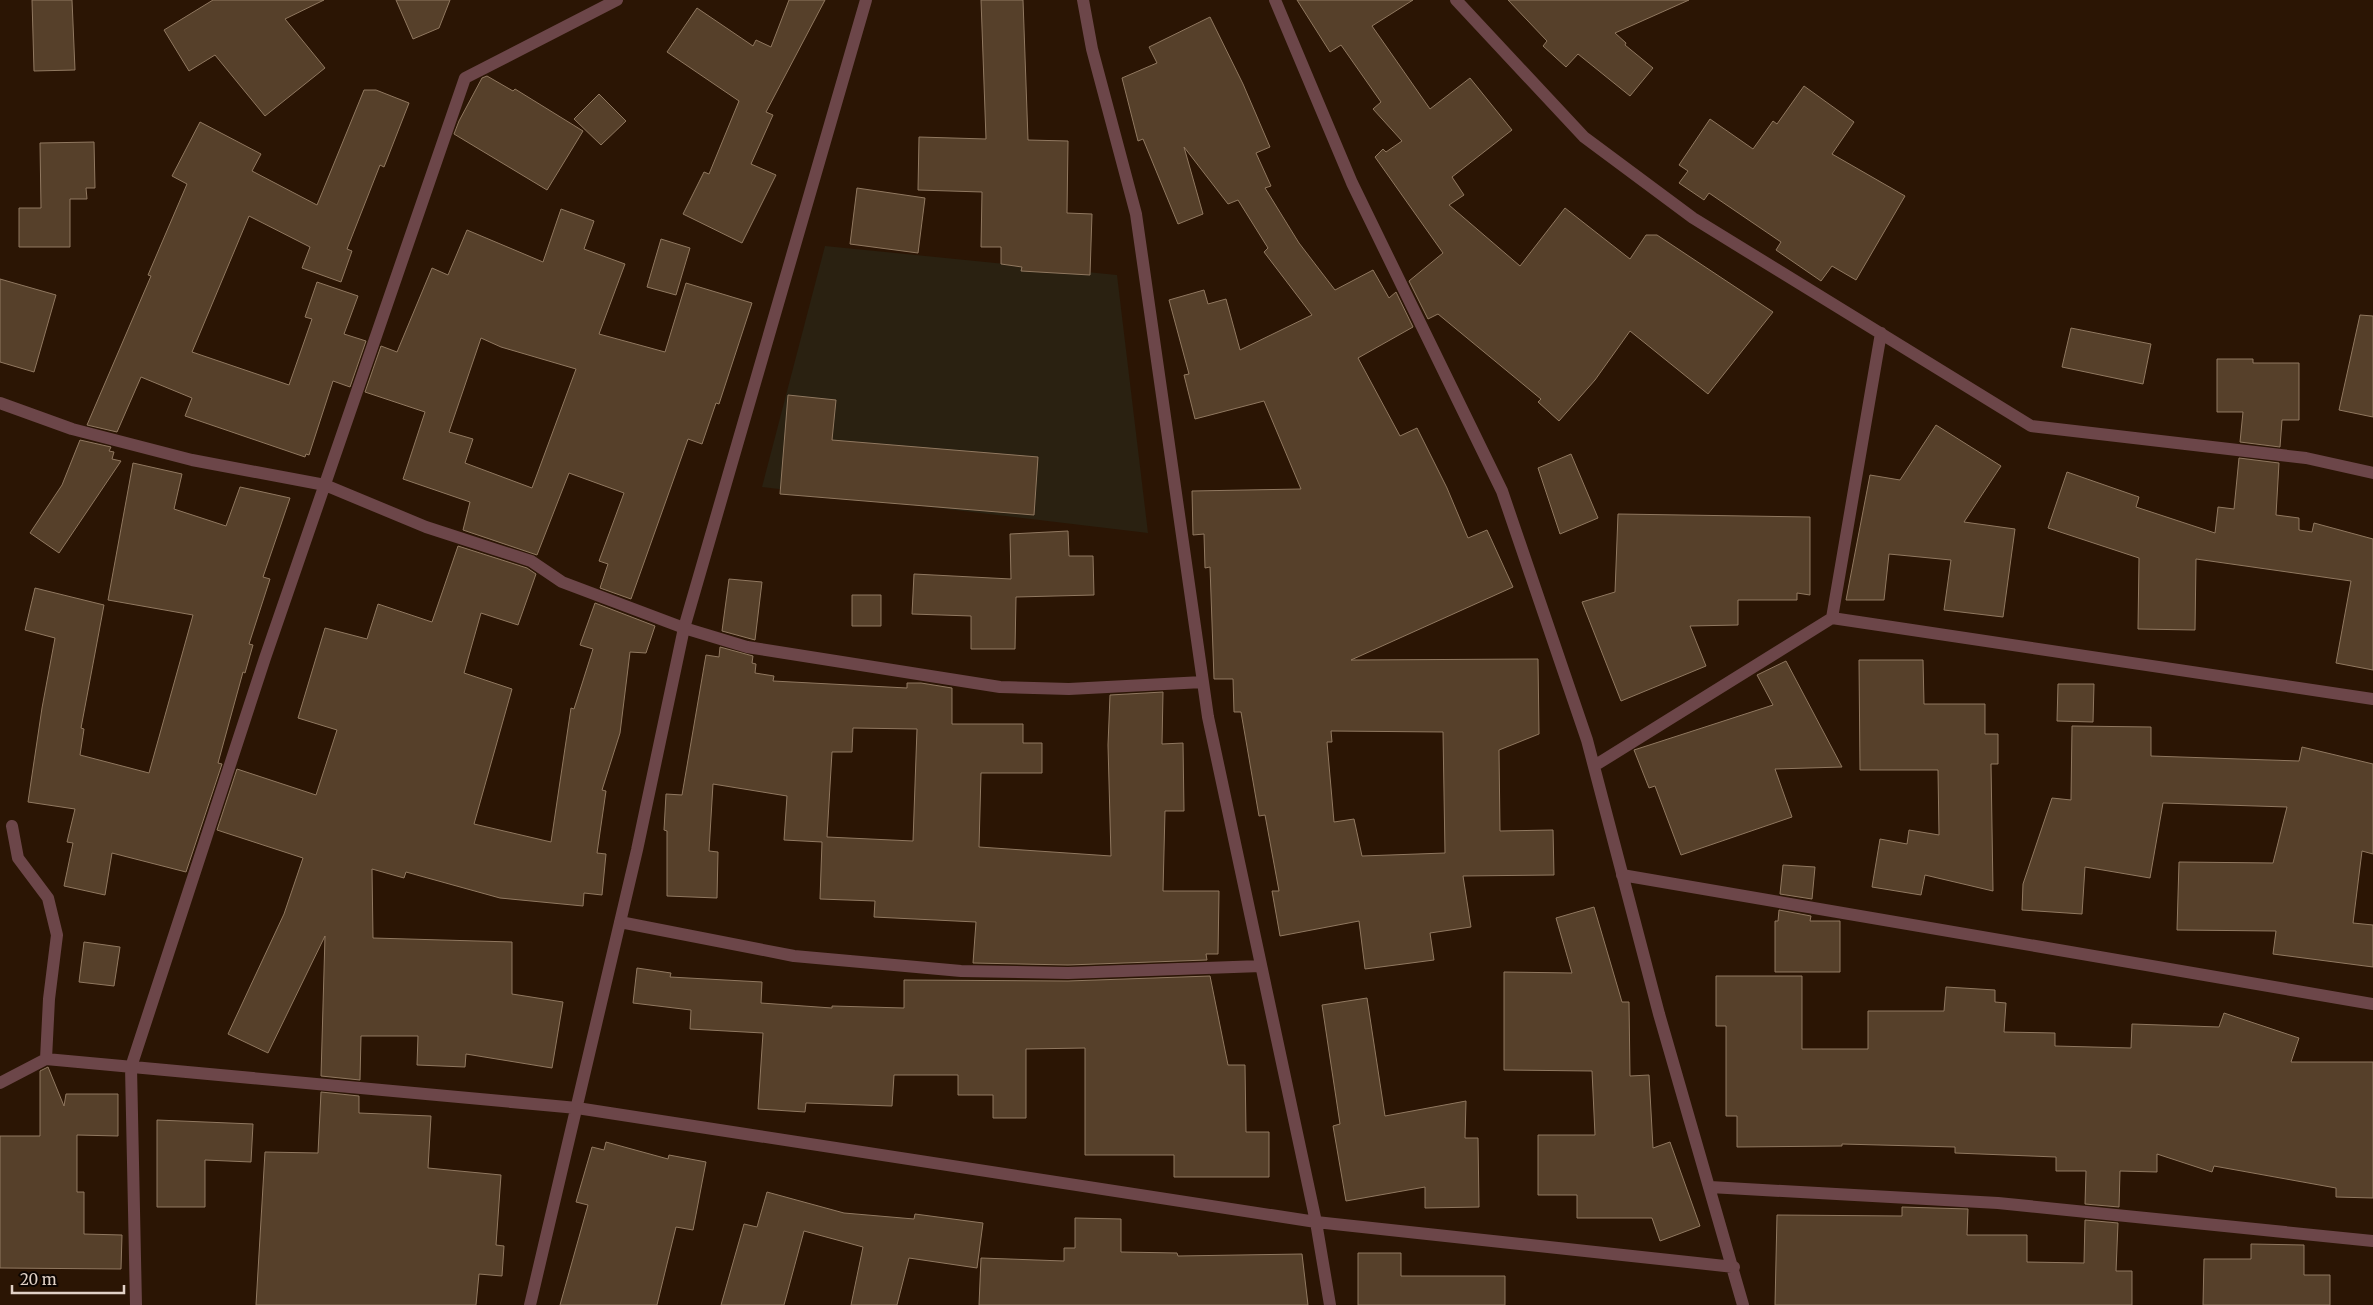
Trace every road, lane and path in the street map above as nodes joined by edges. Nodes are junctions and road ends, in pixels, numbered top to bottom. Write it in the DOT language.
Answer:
graph roads {
  1 [pos="617,0"];
  2 [pos="866,0"];
  3 [pos="1083,0"];
  4 [pos="1275,0"];
  5 [pos="1456,0"];
  6 [pos="1881,333"];
  7 [pos="0,403"];
  8 [pos="2373,472"];
  9 [pos="325,486"];
  10 [pos="1832,618"];
  11 [pos="684,628"];
  12 [pos="1203,682"];
  13 [pos="2373,699"];
  14 [pos="1594,766"];
  15 [pos="12,826"];
  16 [pos="1622,875"];
  17 [pos="620,922"];
  18 [pos="1262,966"];
  19 [pos="2373,1004"];
  20 [pos="46,1059"];
  21 [pos="131,1067"];
  22 [pos="0,1083"];
  23 [pos="577,1108"];
  24 [pos="1710,1187"];
  25 [pos="1316,1222"];
  26 [pos="2373,1241"];
  27 [pos="1734,1267"];
  28 [pos="136,1305"];
  29 [pos="530,1305"];
  30 [pos="1330,1305"];
  31 [pos="1743,1305"];
  1 -- 9 [label="street"];
  2 -- 11 [label="street"];
  3 -- 12 [label="street"];
  4 -- 14 [label="street"];
  5 -- 6 [label="street"];
  6 -- 8 [label="street"];
  6 -- 10 [label="street"];
  7 -- 9 [label="street"];
  9 -- 11 [label="street"];
  9 -- 21 [label="street"];
  10 -- 13 [label="street"];
  10 -- 14 [label="street"];
  11 -- 12 [label="street"];
  11 -- 17 [label="street"];
  12 -- 18 [label="street"];
  14 -- 16 [label="street"];
  15 -- 20 [label="street"];
  16 -- 19 [label="street"];
  16 -- 24 [label="street"];
  17 -- 18 [label="street"];
  17 -- 23 [label="street"];
  18 -- 25 [label="street"];
  20 -- 21 [label="street"];
  20 -- 22 [label="street"];
  21 -- 23 [label="street"];
  21 -- 28 [label="street"];
  23 -- 25 [label="street"];
  23 -- 29 [label="street"];
  24 -- 26 [label="street"];
  24 -- 27 [label="street"];
  25 -- 27 [label="street"];
  25 -- 30 [label="street"];
  27 -- 31 [label="street"];
}
